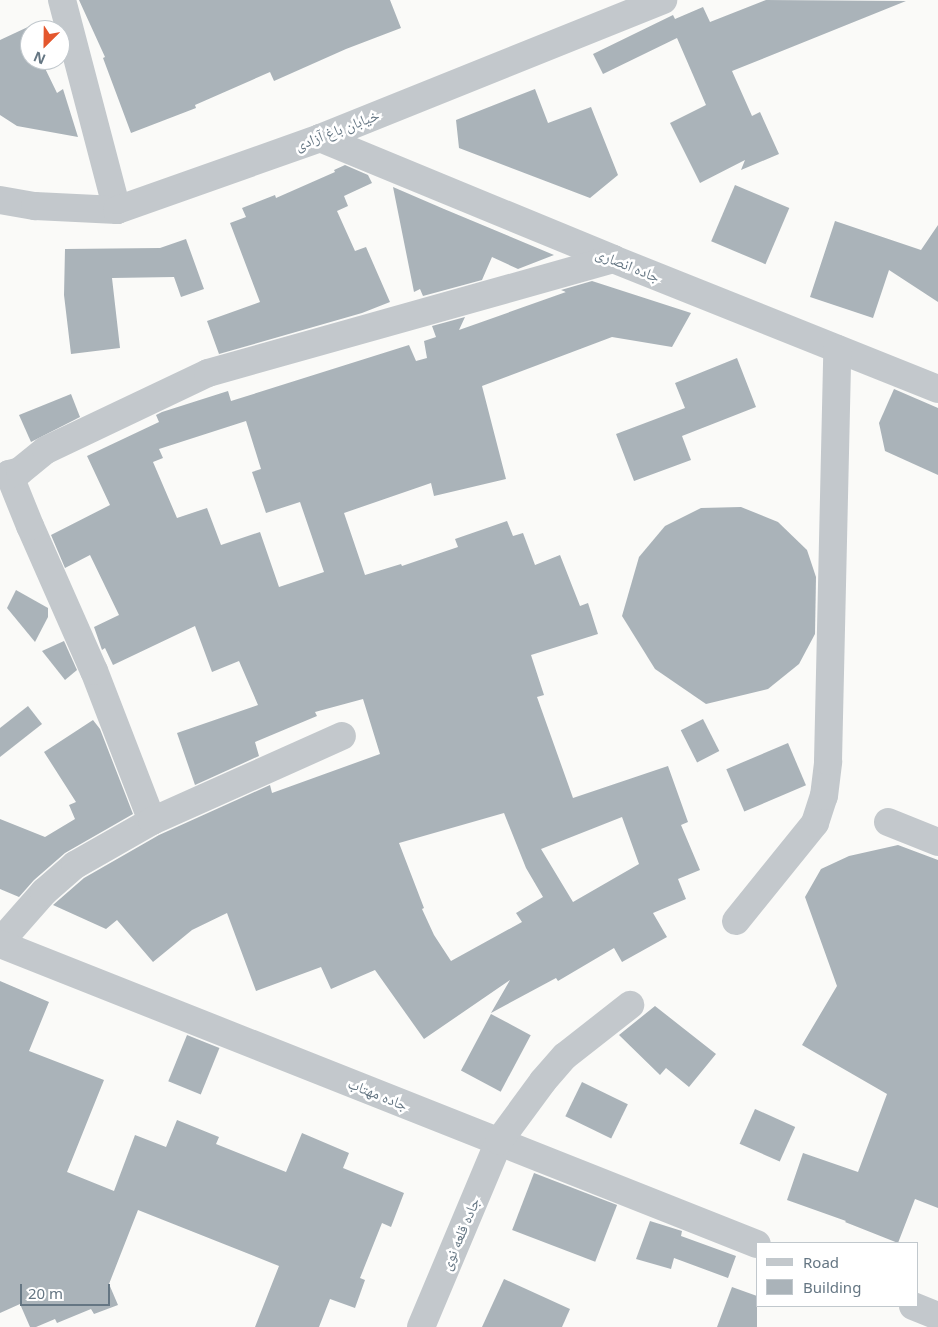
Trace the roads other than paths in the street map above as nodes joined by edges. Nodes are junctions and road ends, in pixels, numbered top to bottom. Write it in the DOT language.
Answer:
graph roads {
  1 [pos="62,0"];
  2 [pos="663,0"];
  3 [pos="320,138"];
  4 [pos="0,200"];
  5 [pos="117,210"];
  6 [pos="613,259"];
  7 [pos="837,349"];
  8 [pos="938,389"];
  9 [pos="342,736"];
  10 [pos="152,821"];
  11 [pos="888,822"];
  12 [pos="938,842"];
  13 [pos="736,921"];
  14 [pos="0,943"];
  15 [pos="630,1005"];
  16 [pos="499,1141"];
  17 [pos="756,1244"];
  18 [pos="916,1307"];
  19 [pos="938,1316"];
  20 [pos="422,1327"];
  1 -- 5 [label="street"];
  2 -- 3 [label="street, خیابان باغ آزادی"];
  3 -- 5 [label="street, خیابان باغ آزادی"];
  3 -- 6 [label="street, جاده انصاری"];
  4 -- 5 [label="street, خیابان باغ آزادی"];
  6 -- 7 [label="street, جاده انصاری"];
  6 -- 10 [label="street"];
  7 -- 8 [label="street, جاده انصاری"];
  7 -- 13 [label="street"];
  9 -- 10 [label="street"];
  10 -- 14 [label="street"];
  11 -- 12 [label="street"];
  14 -- 16 [label="street, جاده مهتاب"];
  15 -- 16 [label="street, جاده قلعه نوی"];
  16 -- 17 [label="street, جاده مهتاب"];
  16 -- 20 [label="street, جاده قلعه نوی"];
  18 -- 19 [label="street"];
}
